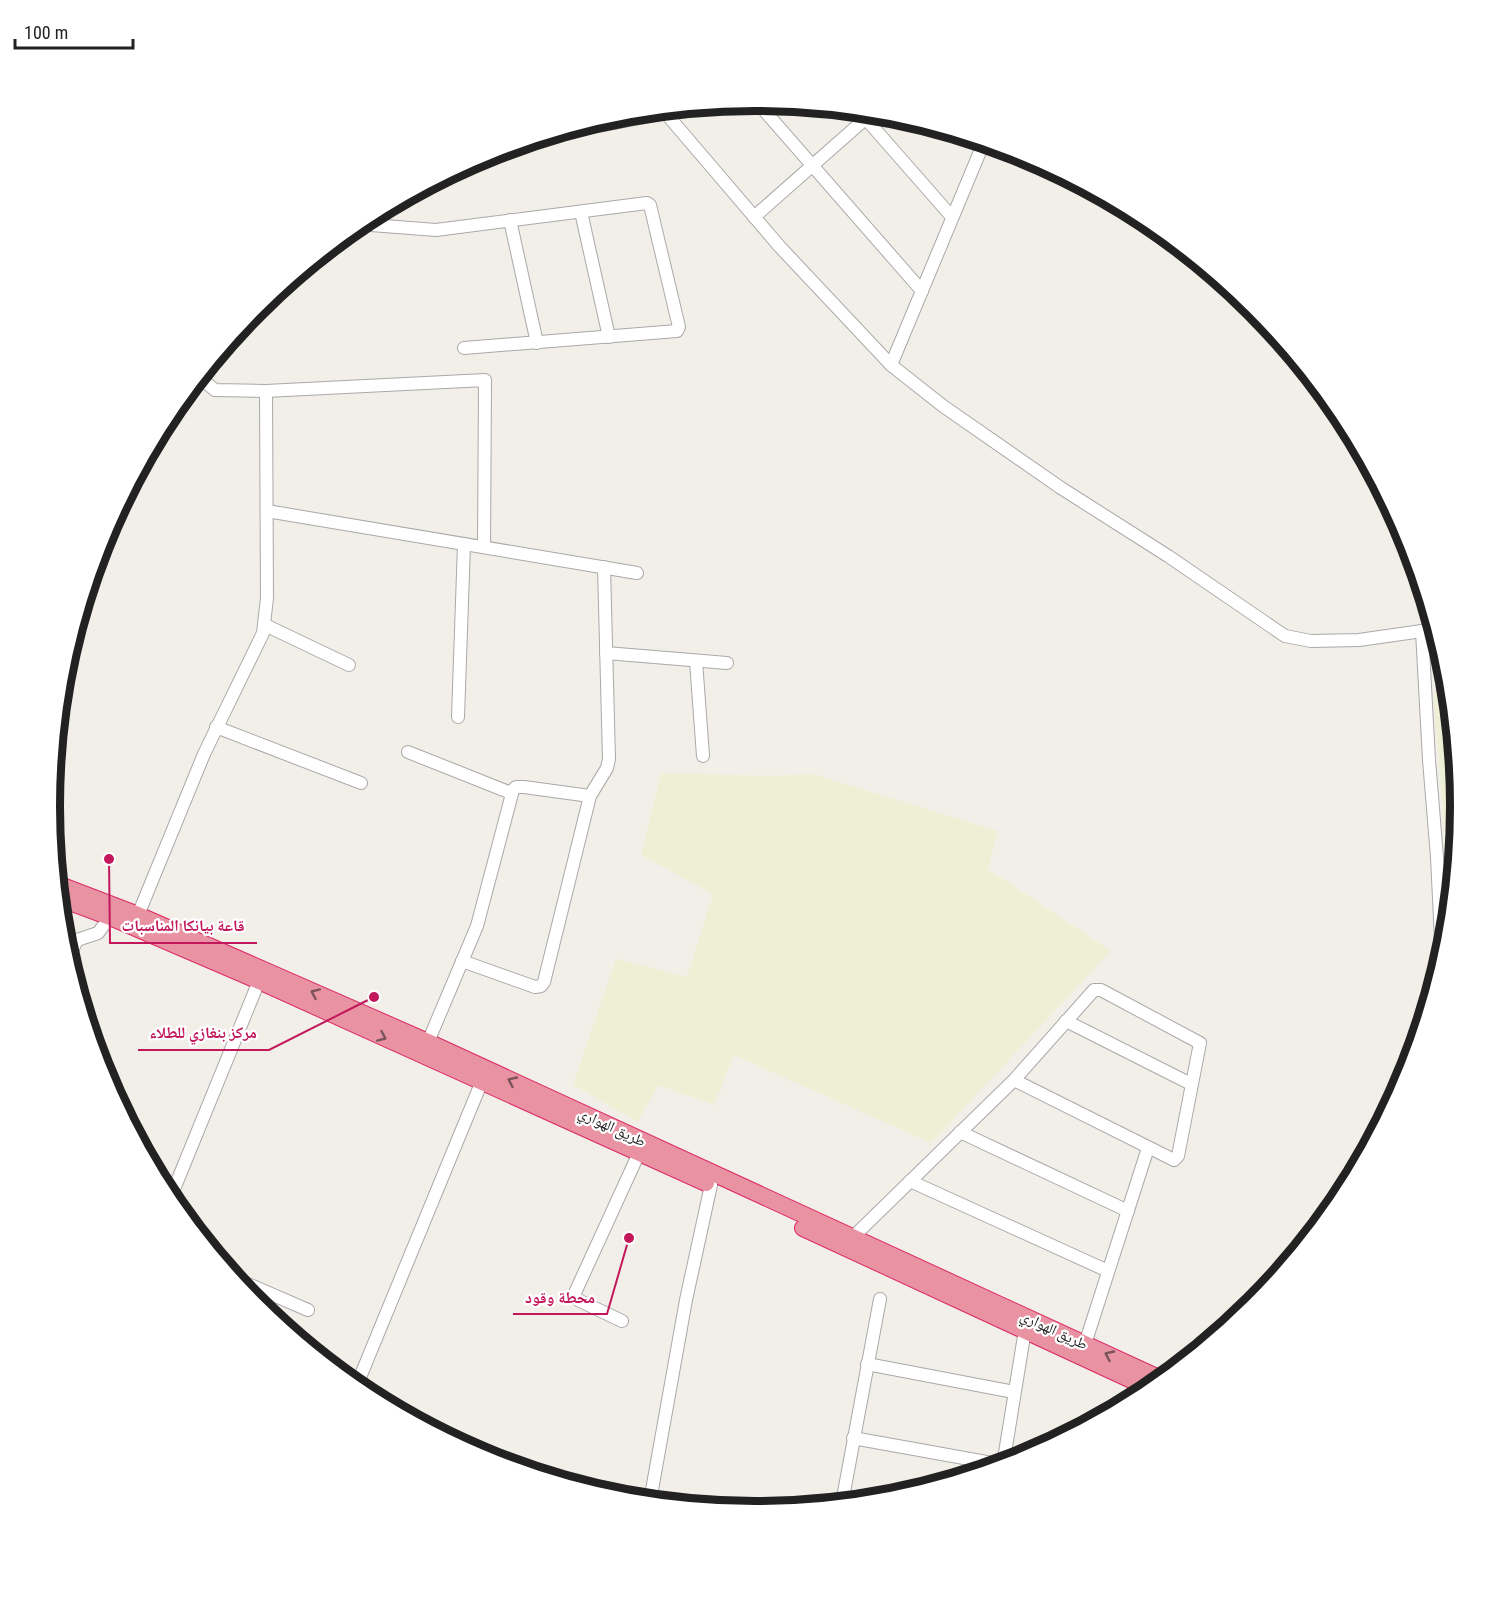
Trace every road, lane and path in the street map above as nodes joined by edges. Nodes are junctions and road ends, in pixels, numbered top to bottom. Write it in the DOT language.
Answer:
graph roads {
  1 [pos="765,111"];
  2 [pos="669,117"];
  3 [pos="860,119"];
  4 [pos="872,121"];
  5 [pos="981,149"];
  6 [pos="812,165"];
  7 [pos="581,212"];
  8 [pos="754,216"];
  9 [pos="952,217"];
  10 [pos="510,220"];
  11 [pos="374,225"];
  12 [pos="922,291"];
  13 [pos="609,337"];
  14 [pos="537,343"];
  15 [pos="464,348"];
  16 [pos="891,365"];
  17 [pos="206,381"];
  18 [pos="266,391"];
  19 [pos="267,511"];
  20 [pos="464,544"];
  21 [pos="484,547"];
  22 [pos="604,567"];
  23 [pos="637,573"];
  24 [pos="265,626"];
  25 [pos="1427,629"];
  26 [pos="1422,631"];
  27 [pos="606,653"];
  28 [pos="696,661"];
  29 [pos="727,663"];
  30 [pos="349,665"];
  31 [pos="458,717"];
  32 [pos="216,727"];
  33 [pos="408,752"];
  34 [pos="703,756"];
  35 [pos="361,783"];
  36 [pos="511,794"];
  37 [pos="590,796"];
  38 [pos="68,897"];
  39 [pos="138,915"];
  40 [pos="110,917"];
  41 [pos="1440,922"];
  42 [pos="74,946"];
  43 [pos="462,961"];
  44 [pos="259,981"];
  45 [pos="1066,1021"];
  46 [pos="428,1042"];
  47 [pos="1014,1080"];
  48 [pos="482,1082"];
  49 [pos="1191,1084"];
  50 [pos="960,1132"];
  51 [pos="1148,1148"];
  52 [pos="639,1153"];
  53 [pos="910,1181"];
  54 [pos="711,1185"];
  55 [pos="174,1188"];
  56 [pos="1128,1211"];
  57 [pos="852,1238"];
  58 [pos="1108,1271"];
  59 [pos="254,1287"];
  60 [pos="880,1299"];
  61 [pos="308,1310"];
  62 [pos="622,1321"];
  63 [pos="1025,1330"];
  64 [pos="1084,1344"];
  65 [pos="867,1364"];
  66 [pos="1152,1376"];
  67 [pos="360,1377"];
  68 [pos="1141,1384"];
  69 [pos="1014,1392"];
  70 [pos="853,1438"];
  71 [pos="1005,1454"];
  72 [pos="984,1462"];
  73 [pos="651,1493"];
  74 [pos="843,1495"];
  1 -- 6 [label="street"];
  2 -- 8 [label="street"];
  3 -- 6 [label="street"];
  4 -- 9 [label="street"];
  5 -- 9 [label="street"];
  6 -- 8 [label="street"];
  6 -- 12 [label="street"];
  7 -- 10 [label="street"];
  7 -- 13 [label="street"];
  7 -- 13 [label="street"];
  8 -- 16 [label="street"];
  9 -- 12 [label="street"];
  10 -- 11 [label="street"];
  10 -- 14 [label="street"];
  12 -- 16 [label="street"];
  13 -- 14 [label="street"];
  14 -- 15 [label="street"];
  16 -- 26 [label="street"];
  17 -- 18 [label="street"];
  18 -- 19 [label="street"];
  18 -- 21 [label="street"];
  19 -- 20 [label="street"];
  19 -- 24 [label="street"];
  20 -- 21 [label="street"];
  20 -- 31 [label="street"];
  21 -- 22 [label="street"];
  22 -- 23 [label="street"];
  22 -- 27 [label="street"];
  24 -- 30 [label="street"];
  24 -- 32 [label="street"];
  25 -- 26 [label="street"];
  26 -- 41 [label="street"];
  27 -- 28 [label="street"];
  27 -- 37 [label="street"];
  28 -- 29 [label="street"];
  28 -- 34 [label="street"];
  32 -- 35 [label="street"];
  32 -- 39 [label="street"];
  33 -- 36 [label="street"];
  36 -- 37 [label="street"];
  36 -- 43 [label="street"];
  37 -- 43 [label="street"];
  38 -- 39 [label="highway, طريق الهواري"];
  38 -- 40 [label="highway, طريق الهواري"];
  46 -- 39 [label="highway, طريق الهواري, one-way"];
  40 -- 42 [label="street"];
  40 -- 44 [label="highway, طريق الهواري"];
  43 -- 46 [label="street"];
  44 -- 48 [label="highway, طريق الهواري, one-way"];
  44 -- 55 [label="street"];
  45 -- 47 [label="street"];
  45 -- 49 [label="street"];
  45 -- 49 [label="street"];
  57 -- 46 [label="highway, طريق الهواري, one-way"];
  47 -- 50 [label="street"];
  47 -- 51 [label="street"];
  48 -- 52 [label="highway, طريق الهواري"];
  48 -- 67 [label="street"];
  49 -- 51 [label="street"];
  50 -- 53 [label="street"];
  50 -- 56 [label="street"];
  51 -- 56 [label="street"];
  52 -- 54 [label="highway, طريق الهواري"];
  52 -- 62 [label="street"];
  53 -- 57 [label="street"];
  53 -- 58 [label="street"];
  54 -- 63 [label="highway, طريق الهواري"];
  54 -- 73 [label="street"];
  56 -- 58 [label="street"];
  57 -- 64 [label="highway, طريق الهواري"];
  58 -- 64 [label="street"];
  59 -- 61 [label="street"];
  60 -- 65 [label="street"];
  63 -- 68 [label="highway, طريق الهواري"];
  63 -- 69 [label="street"];
  66 -- 64 [label="highway, طريق الهواري, one-way"];
  65 -- 69 [label="street"];
  65 -- 70 [label="street"];
  69 -- 71 [label="street"];
  70 -- 72 [label="street"];
  70 -- 74 [label="street"];
}
